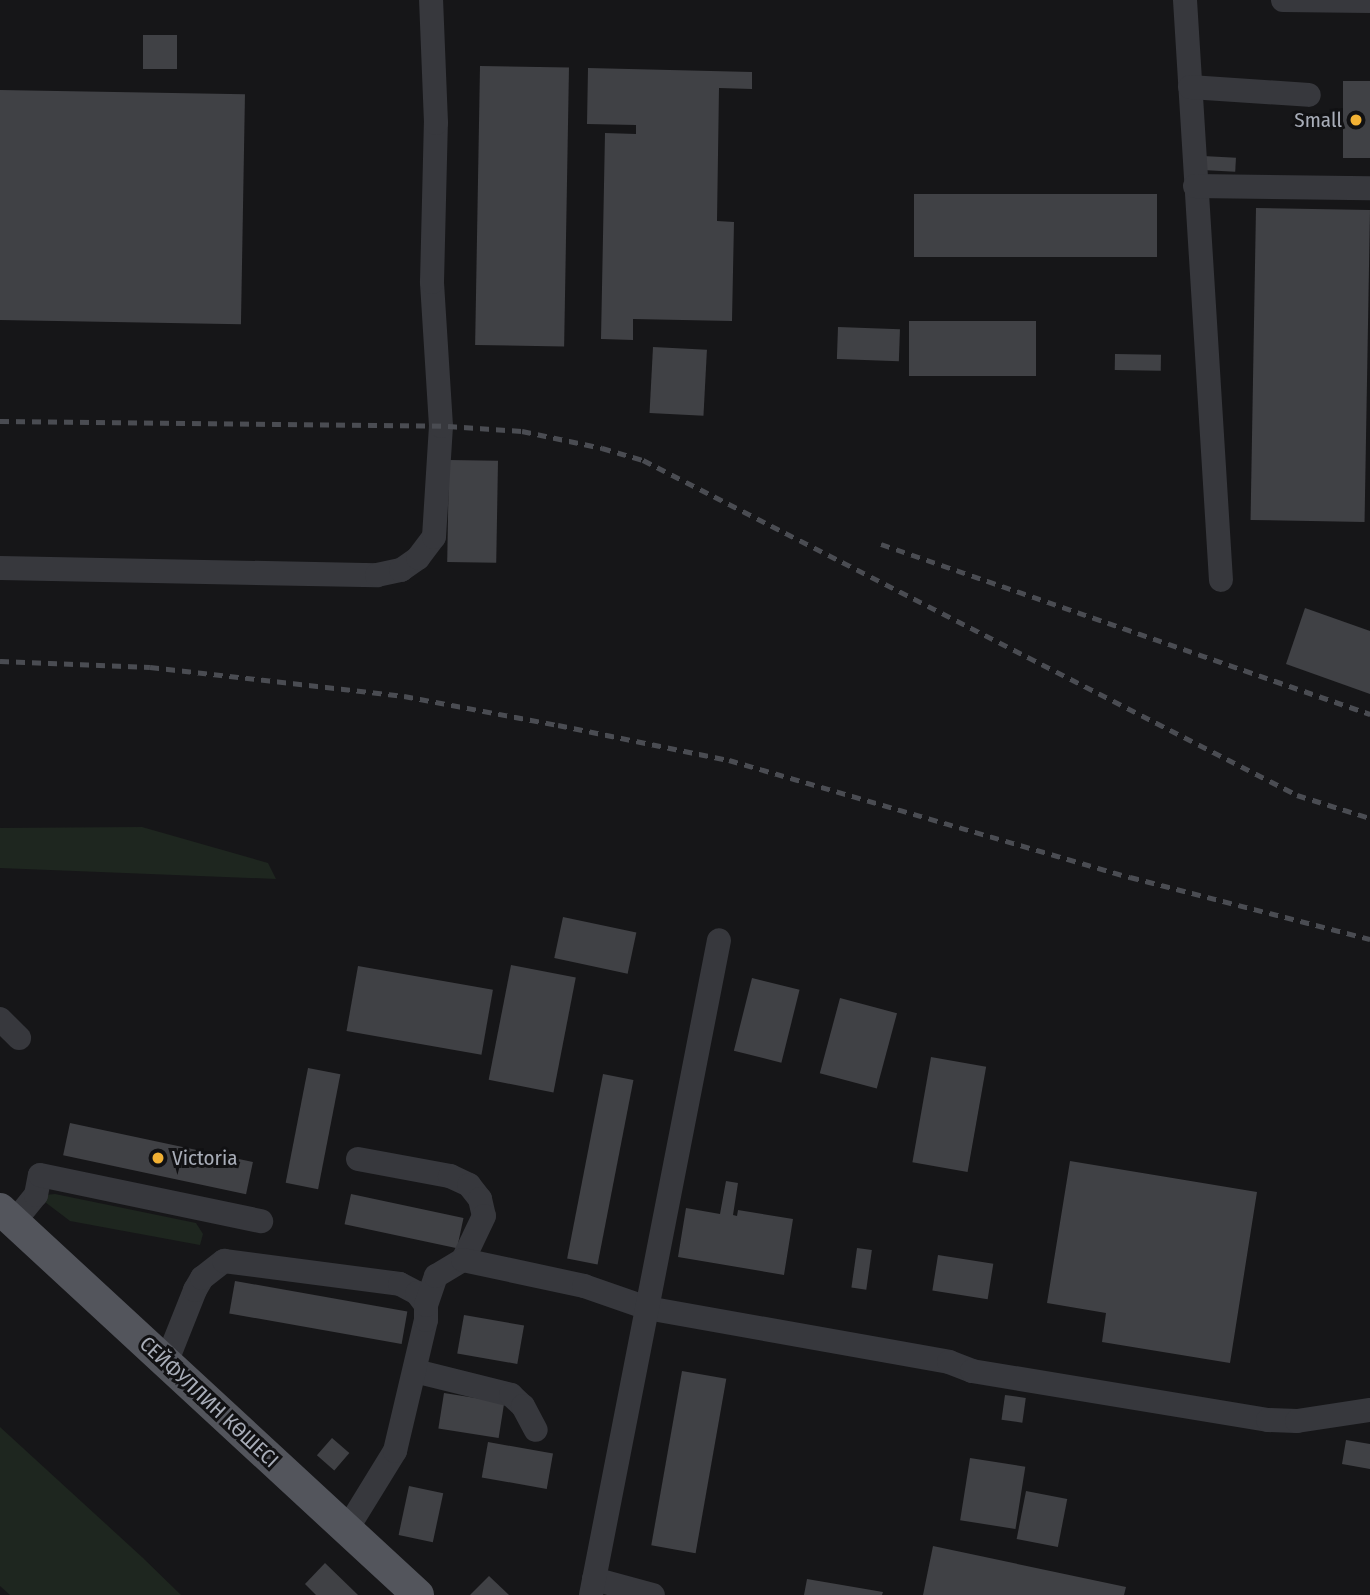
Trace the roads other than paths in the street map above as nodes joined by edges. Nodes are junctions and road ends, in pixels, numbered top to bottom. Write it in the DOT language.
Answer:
graph roads {
  1 [pos="430,0"];
  2 [pos="1185,0"];
  3 [pos="1283,0"];
  4 [pos="1370,1"];
  5 [pos="1191,87"];
  6 [pos="1309,95"];
  7 [pos="1195,186"];
  8 [pos="1370,188"];
  9 [pos="0,568"];
  10 [pos="1221,580"];
  11 [pos="719,940"];
  12 [pos="0,1019"];
  13 [pos="19,1038"];
  14 [pos="358,1159"];
  15 [pos="7,1216"];
  16 [pos="261,1221"];
  17 [pos="463,1260"];
  18 [pos="426,1305"];
  19 [pos="647,1308"];
  20 [pos="166,1363"];
  21 [pos="415,1371"];
  22 [pos="1370,1410"];
  23 [pos="536,1430"];
  24 [pos="347,1530"];
  25 [pos="592,1587"];
  26 [pos="418,1595"];
  27 [pos="653,1595"];
  1 -- 9 [label="street"];
  2 -- 5 [label="street"];
  3 -- 4 [label="street"];
  5 -- 6 [label="street"];
  5 -- 7 [label="street"];
  7 -- 8 [label="street"];
  7 -- 10 [label="street"];
  11 -- 19 [label="street"];
  12 -- 13 [label="street"];
  14 -- 17 [label="street"];
  15 -- 16 [label="street"];
  15 -- 20 [label="main road, СЕЙФУЛЛИН КӨШЕСІ"];
  17 -- 18 [label="street"];
  17 -- 19 [label="street"];
  18 -- 20 [label="street"];
  18 -- 21 [label="street"];
  19 -- 22 [label="street"];
  19 -- 25 [label="street"];
  20 -- 24 [label="main road, СЕЙФУЛЛИН КӨШЕСІ"];
  21 -- 23 [label="street"];
  21 -- 24 [label="street"];
  24 -- 26 [label="main road, СЕЙФУЛЛИН КӨШЕСІ"];
  25 -- 27 [label="street"];
}
